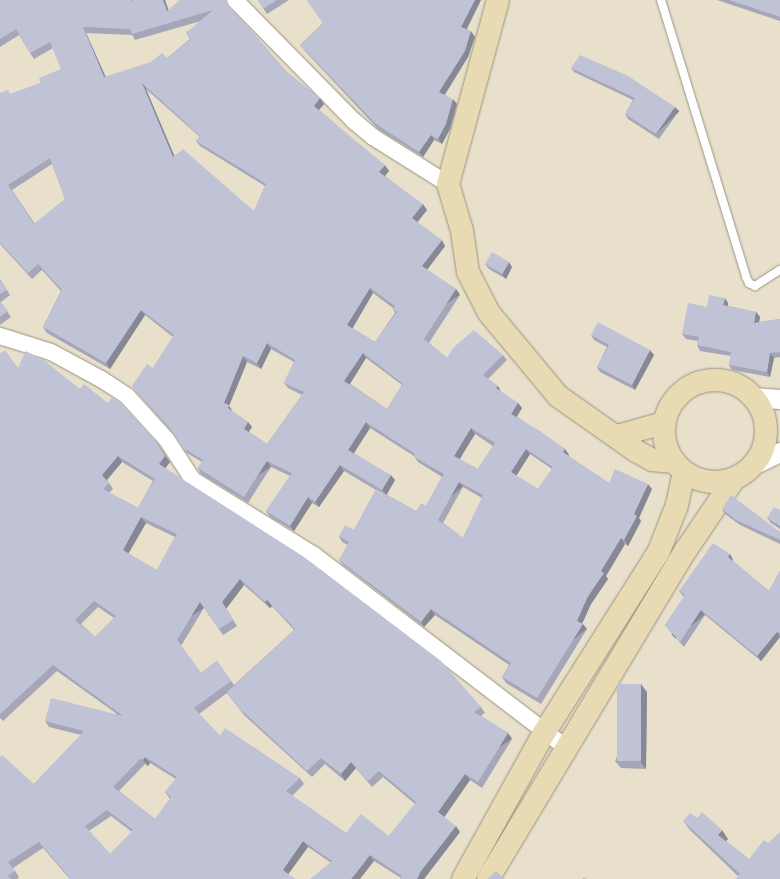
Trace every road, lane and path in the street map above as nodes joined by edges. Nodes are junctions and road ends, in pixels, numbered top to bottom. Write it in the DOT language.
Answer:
graph roads {
  1 [pos="235,0"];
  2 [pos="498,0"];
  3 [pos="661,0"];
  4 [pos="448,184"];
  5 [pos="780,270"];
  6 [pos="0,336"];
  7 [pos="752,397"];
  8 [pos="780,399"];
  9 [pos="664,422"];
  10 [pos="617,436"];
  11 [pos="780,452"];
  12 [pos="755,464"];
  13 [pos="679,467"];
  14 [pos="734,479"];
  15 [pos="544,734"];
  16 [pos="568,749"];
  17 [pos="479,873"];
  1 -- 4 [label="street"];
  2 -- 4 [label="main road"];
  3 -- 5 [label="lane"];
  4 -- 10 [label="main road"];
  6 -- 15 [label="street"];
  7 -- 8 [label="street"];
  7 -- 9 [label="main road"];
  7 -- 12 [label="main road"];
  9 -- 10 [label="main road"];
  9 -- 13 [label="main road"];
  10 -- 13 [label="main road"];
  11 -- 12 [label="street"];
  12 -- 14 [label="main road"];
  13 -- 14 [label="main road"];
  13 -- 15 [label="main road"];
  14 -- 16 [label="main road"];
  15 -- 16 [label="street"];
  15 -- 17 [label="main road"];
  16 -- 17 [label="main road"];
}
